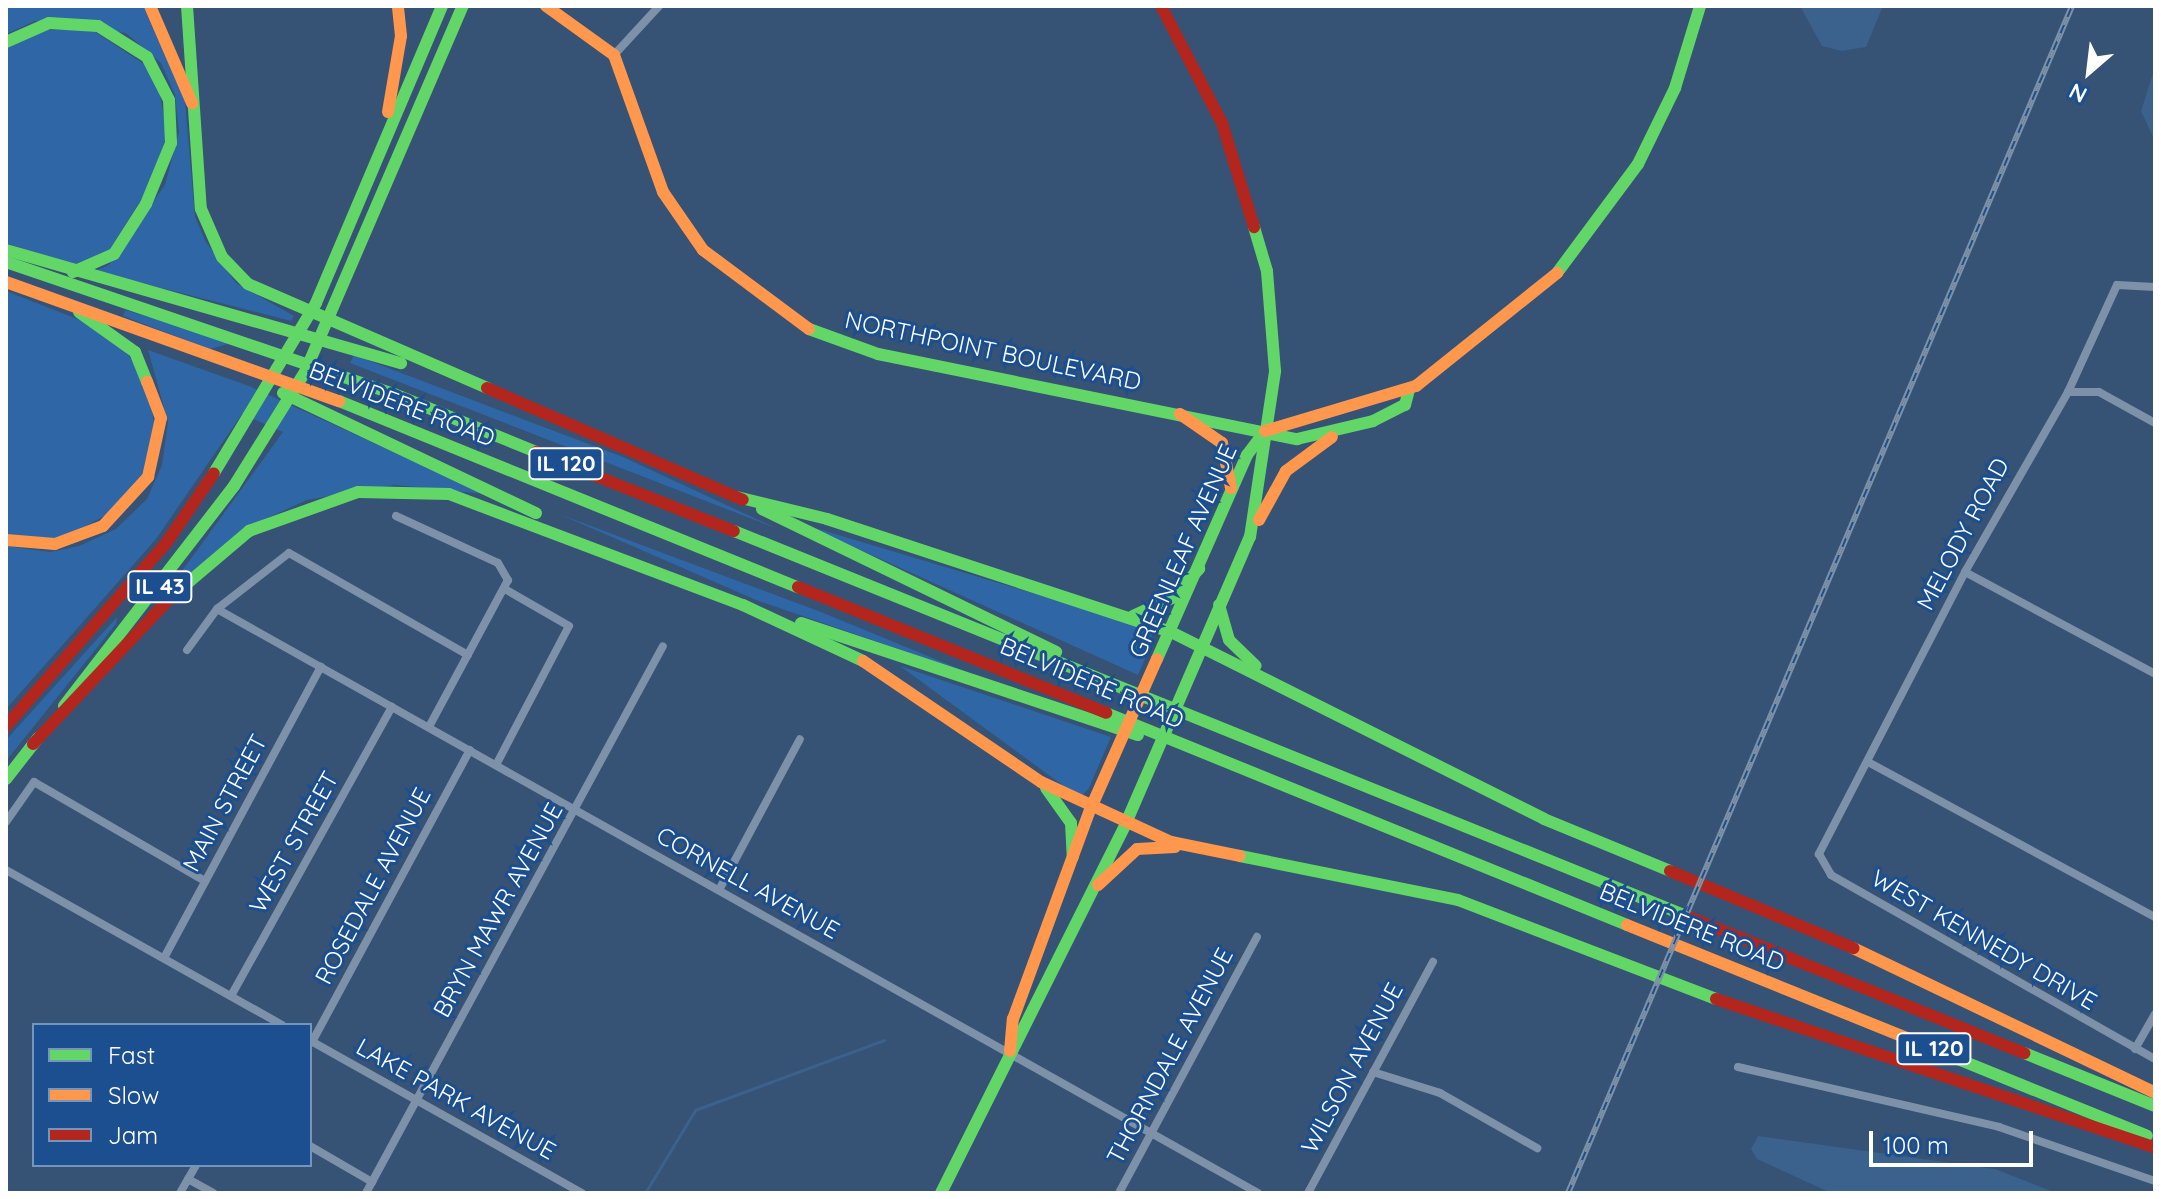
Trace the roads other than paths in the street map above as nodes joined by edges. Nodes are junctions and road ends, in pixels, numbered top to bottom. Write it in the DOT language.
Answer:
graph roads {
  1 [pos="150,6"];
  2 [pos="187,6"];
  3 [pos="398,6"];
  4 [pos="442,6"];
  5 [pos="463,6"];
  6 [pos="546,6"];
  7 [pos="659,6"];
  8 [pos="1161,6"];
  9 [pos="1700,6"];
  10 [pos="6,42"];
  11 [pos="614,55"];
  12 [pos="192,103"];
  13 [pos="376,161"];
  14 [pos="6,250"];
  15 [pos="6,262"];
  16 [pos="73,272"];
  17 [pos="6,282"];
  18 [pos="2155,287"];
  19 [pos="79,312"];
  20 [pos="202,356"];
  21 [pos="1409,390"];
  22 [pos="2068,392"];
  23 [pos="499,398"];
  24 [pos="1174,410"];
  25 [pos="2155,423"];
  26 [pos="1265,431"];
  27 [pos="1350,431"];
  28 [pos="1231,494"];
  29 [pos="737,497"];
  30 [pos="396,516"];
  31 [pos="1250,537"];
  32 [pos="6,540"];
  33 [pos="622,556"];
  34 [pos="1199,569"];
  35 [pos="1965,572"];
  36 [pos="505,589"];
  37 [pos="743,605"];
  38 [pos="1219,605"];
  39 [pos="217,609"];
  40 [pos="1132,617"];
  41 [pos="1171,632"];
  42 [pos="1202,645"];
  43 [pos="663,646"];
  44 [pos="187,650"];
  45 [pos="468,655"];
  46 [pos="321,667"];
  47 [pos="2155,674"];
  48 [pos="1275,682"];
  49 [pos="1119,684"];
  50 [pos="392,707"];
  51 [pos="1100,716"];
  52 [pos="6,726"];
  53 [pos="429,727"];
  54 [pos="800,739"];
  55 [pos="33,744"];
  56 [pos="470,750"];
  57 [pos="1868,762"];
  58 [pos="496,765"];
  59 [pos="6,779"];
  60 [pos="1041,782"];
  61 [pos="575,809"];
  62 [pos="1090,810"];
  63 [pos="6,822"];
  64 [pos="1126,823"];
  65 [pos="1826,838"];
  66 [pos="1190,846"];
  67 [pos="1073,857"];
  68 [pos="6,870"];
  69 [pos="205,881"];
  70 [pos="1098,885"];
  71 [pos="719,890"];
  72 [pos="2155,917"];
  73 [pos="1257,937"];
  74 [pos="164,958"];
  75 [pos="1433,962"];
  76 [pos="231,996"];
  77 [pos="2155,1014"];
  78 [pos="276,1023"];
  79 [pos="312,1039"];
  80 [pos="312,1042"];
  81 [pos="2135,1049"];
  82 [pos="1009,1056"];
  83 [pos="2155,1059"];
  84 [pos="1738,1067"];
  85 [pos="1373,1072"];
  86 [pos="2155,1093"];
  87 [pos="417,1101"];
  88 [pos="2155,1106"];
  89 [pos="1151,1133"];
  90 [pos="2155,1139"];
  91 [pos="312,1147"];
  92 [pos="1537,1148"];
  93 [pos="2155,1148"];
  94 [pos="195,1167"];
  95 [pos="188,1179"];
  96 [pos="2155,1181"];
  97 [pos="372,1182"];
  98 [pos="565,1184"];
  99 [pos="180,1193"];
  100 [pos="213,1193"];
  101 [pos="366,1193"];
  102 [pos="559,1193"];
  103 [pos="582,1193"];
  104 [pos="941,1193"];
  105 [pos="1119,1193"];
  106 [pos="1258,1193"];
  107 [pos="1308,1193"];
  1 -- 12 [label="main road"];
  2 -- 12 [label="main road"];
  3 -- 13 [label="main road"];
  4 -- 13 [label="main road, IL 43"];
  5 -- 55 [label="main road, IL 43"];
  6 -- 11 [label="main road"];
  7 -- 11 [label="street"];
  8 -- 26 [label="main road"];
  9 -- 21 [label="main road"];
  10 -- 16 [label="main road"];
  11 -- 24 [label="main road, NORTHPOINT BOULEVARD"];
  12 -- 23 [label="main road"];
  13 -- 52 [label="main road, IL 43"];
  14 -- 16 [label="main road"];
  15 -- 49 [label="main road, BELVIDERE ROAD / IL 120"];
  16 -- 23 [label="main road"];
  17 -- 19 [label="main road, BELVIDERE ROAD / IL 120"];
  18 -- 22 [label="street, MELODY ROAD"];
  19 -- 20 [label="main road, BELVIDERE ROAD / IL 120"];
  19 -- 32 [label="main road"];
  20 -- 33 [label="main road"];
  20 -- 51 [label="main road, BELVIDERE ROAD / IL 120"];
  21 -- 26 [label="main road"];
  21 -- 27 [label="main road"];
  22 -- 25 [label="street"];
  22 -- 35 [label="street, MELODY ROAD"];
  23 -- 29 [label="main road"];
  24 -- 26 [label="main road, NORTHPOINT BOULEVARD"];
  24 -- 28 [label="main road"];
  26 -- 27 [label="main road, NORTHPOINT BOULEVARD"];
  26 -- 28 [label="main road, GREENLEAF AVENUE"];
  26 -- 31 [label="main road, GREENLEAF AVENUE"];
  27 -- 31 [label="main road"];
  28 -- 34 [label="main road, GREENLEAF AVENUE"];
  29 -- 40 [label="main road"];
  29 -- 49 [label="main road"];
  30 -- 36 [label="street"];
  31 -- 38 [label="main road, GREENLEAF AVENUE"];
  33 -- 37 [label="main road"];
  33 -- 55 [label="main road"];
  34 -- 40 [label="main road"];
  34 -- 41 [label="main road, GREENLEAF AVENUE"];
  35 -- 47 [label="street"];
  35 -- 57 [label="street, MELODY ROAD"];
  36 -- 45 [label="street"];
  36 -- 58 [label="street"];
  37 -- 51 [label="main road"];
  37 -- 60 [label="main road"];
  38 -- 42 [label="main road, GREENLEAF AVENUE"];
  38 -- 48 [label="main road"];
  39 -- 44 [label="street"];
  39 -- 45 [label="street"];
  39 -- 46 [label="street, CORNELL AVENUE"];
  40 -- 41 [label="main road"];
  41 -- 42 [label="main road"];
  41 -- 62 [label="main road, GREENLEAF AVENUE"];
  42 -- 48 [label="main road"];
  42 -- 64 [label="main road, GREENLEAF AVENUE"];
  43 -- 61 [label="street, BRYN MAWR AVENUE"];
  45 -- 53 [label="street"];
  46 -- 50 [label="street, CORNELL AVENUE"];
  46 -- 69 [label="street, MAIN STREET"];
  48 -- 86 [label="main road"];
  49 -- 88 [label="main road, BELVIDERE ROAD / IL 120"];
  50 -- 53 [label="street, CORNELL AVENUE"];
  50 -- 76 [label="street, WEST STREET"];
  51 -- 90 [label="main road, BELVIDERE ROAD / IL 120"];
  53 -- 56 [label="street, CORNELL AVENUE"];
  54 -- 71 [label="street"];
  55 -- 59 [label="main road, IL 43"];
  56 -- 58 [label="street, CORNELL AVENUE"];
  56 -- 79 [label="street, ROSEDALE AVENUE"];
  57 -- 65 [label="street, MELODY ROAD"];
  57 -- 72 [label="street"];
  58 -- 61 [label="street, CORNELL AVENUE"];
  60 -- 62 [label="main road"];
  60 -- 67 [label="main road"];
  61 -- 71 [label="street, CORNELL AVENUE"];
  61 -- 87 [label="street, BRYN MAWR AVENUE"];
  62 -- 64 [label="main road"];
  62 -- 67 [label="main road, GREENLEAF AVENUE"];
  63 -- 69 [label="street"];
  64 -- 66 [label="main road"];
  64 -- 70 [label="main road, GREENLEAF AVENUE"];
  65 -- 81 [label="street, WEST KENNEDY DRIVE"];
  66 -- 70 [label="main road"];
  66 -- 93 [label="main road"];
  67 -- 82 [label="main road, GREENLEAF AVENUE"];
  68 -- 74 [label="street"];
  69 -- 74 [label="street, MAIN STREET"];
  70 -- 82 [label="main road, GREENLEAF AVENUE"];
  71 -- 82 [label="street, CORNELL AVENUE"];
  73 -- 89 [label="street, THORNDALE AVENUE"];
  74 -- 76 [label="street"];
  75 -- 85 [label="street, WILSON AVENUE"];
  76 -- 78 [label="street"];
  77 -- 81 [label="street"];
  80 -- 87 [label="street, LAKE PARK AVENUE"];
  81 -- 83 [label="street, WEST KENNEDY DRIVE"];
  82 -- 89 [label="street, CORNELL AVENUE"];
  82 -- 104 [label="main road, GREENLEAF AVENUE"];
  84 -- 96 [label="street"];
  85 -- 92 [label="street"];
  85 -- 107 [label="street, WILSON AVENUE"];
  87 -- 97 [label="street, BRYN MAWR AVENUE"];
  87 -- 98 [label="street, LAKE PARK AVENUE"];
  89 -- 105 [label="street, THORNDALE AVENUE"];
  89 -- 106 [label="street, CORNELL AVENUE"];
  91 -- 97 [label="street"];
  94 -- 95 [label="street"];
  95 -- 99 [label="street"];
  95 -- 100 [label="street"];
  97 -- 101 [label="street, BRYN MAWR AVENUE"];
  98 -- 102 [label="street"];
  98 -- 103 [label="street, LAKE PARK AVENUE"];
}
